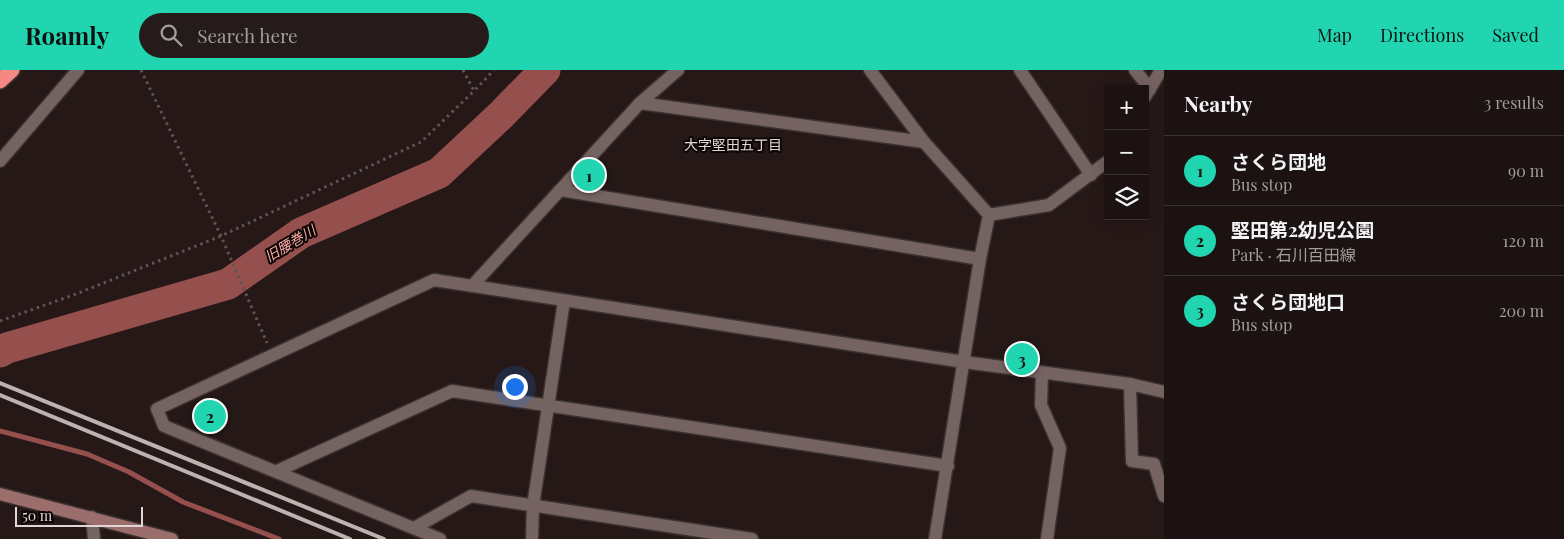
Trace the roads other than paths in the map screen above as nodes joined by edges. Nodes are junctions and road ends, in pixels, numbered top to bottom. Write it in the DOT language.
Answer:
graph roads {
  1 [pos="12,70"];
  2 [pos="78,70"];
  3 [pos="678,70"];
  4 [pos="870,70"];
  5 [pos="1020,70"];
  6 [pos="1135,70"];
  7 [pos="1161,70"];
  8 [pos="0,82"];
  9 [pos="1143,85"];
  10 [pos="1149,91"];
  11 [pos="640,103"];
  12 [pos="924,142"];
  13 [pos="0,161"];
  14 [pos="1104,164"];
  15 [pos="1091,175"];
  16 [pos="560,190"];
  17 [pos="989,216"];
  18 [pos="980,259"];
  19 [pos="472,286"];
  20 [pos="564,300"];
  21 [pos="964,362"];
  22 [pos="1042,373"];
  23 [pos="1130,384"];
  24 [pos="1164,392"];
  25 [pos="548,406"];
  26 [pos="948,466"];
  27 [pos="277,471"];
  28 [pos="0,494"];
  29 [pos="1164,496"];
  30 [pos="533,506"];
  31 [pos="92,517"];
  32 [pos="414,528"];
  33 [pos="94,539"];
  34 [pos="172,539"];
  35 [pos="440,539"];
  36 [pos="532,539"];
  37 [pos="752,539"];
  38 [pos="935,539"];
  39 [pos="1047,539"];
  1 -- 8 [label="highway"];
  2 -- 13 [label="street"];
  3 -- 11 [label="street"];
  4 -- 12 [label="street"];
  5 -- 15 [label="street"];
  6 -- 9 [label="street"];
  7 -- 10 [label="street"];
  11 -- 12 [label="street"];
  11 -- 16 [label="street"];
  12 -- 17 [label="street"];
  14 -- 15 [label="street"];
  15 -- 17 [label="street"];
  16 -- 18 [label="street"];
  16 -- 19 [label="street"];
  17 -- 18 [label="street"];
  18 -- 21 [label="street"];
  19 -- 20 [label="street"];
  19 -- 27 [label="street"];
  20 -- 21 [label="street"];
  20 -- 25 [label="street"];
  21 -- 22 [label="street"];
  21 -- 26 [label="street"];
  22 -- 23 [label="street"];
  22 -- 39 [label="street"];
  23 -- 24 [label="street"];
  23 -- 29 [label="street"];
  25 -- 26 [label="street"];
  25 -- 27 [label="street"];
  25 -- 30 [label="street"];
  26 -- 38 [label="street"];
  27 -- 32 [label="street"];
  28 -- 31 [label="main road"];
  30 -- 32 [label="street"];
  30 -- 36 [label="street"];
  30 -- 37 [label="street"];
  31 -- 33 [label="street"];
  31 -- 34 [label="main road"];
  32 -- 35 [label="street"];
}
